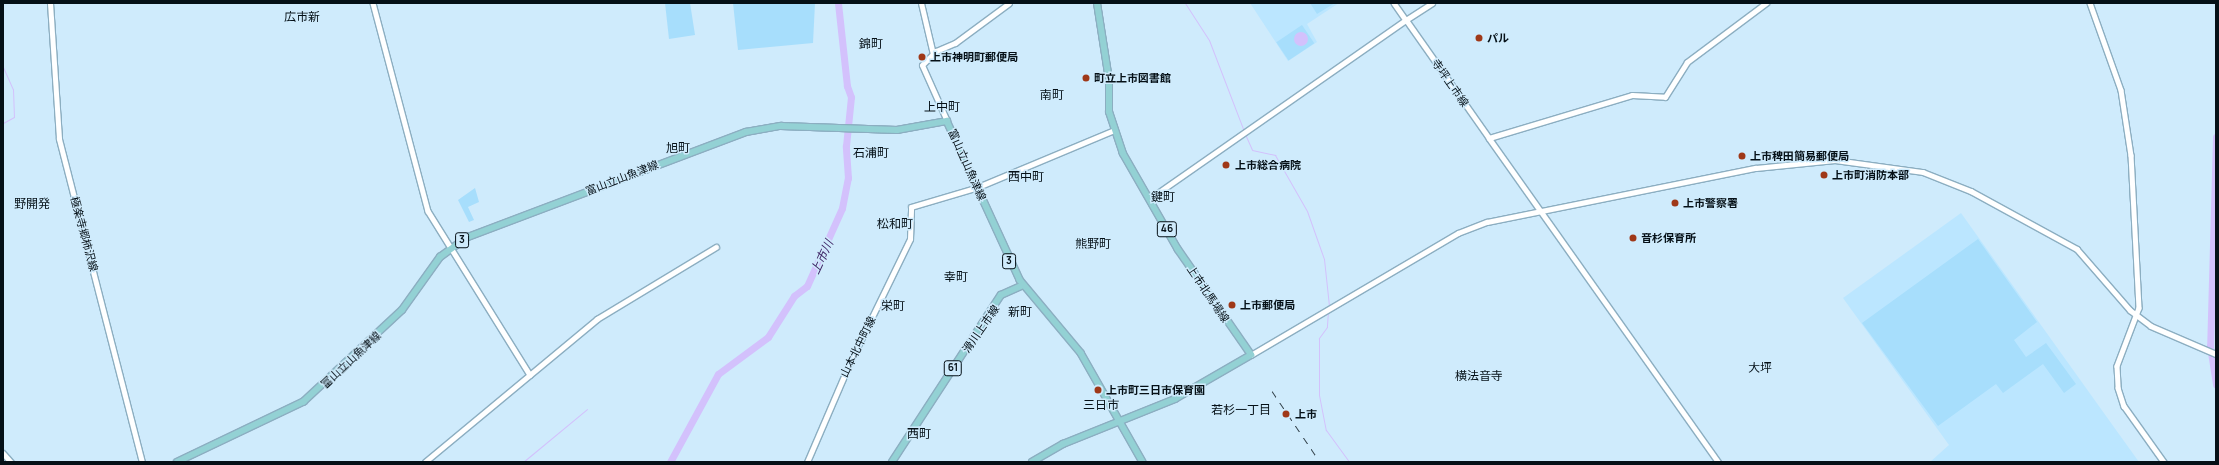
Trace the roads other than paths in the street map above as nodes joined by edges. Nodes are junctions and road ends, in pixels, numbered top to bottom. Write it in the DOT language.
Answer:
graph roads {
  1 [pos="50,3"];
  2 [pos="373,3"];
  3 [pos="921,3"];
  4 [pos="1009,3"];
  5 [pos="1097,3"];
  6 [pos="1394,3"];
  7 [pos="1432,3"];
  8 [pos="1766,3"];
  9 [pos="2090,3"];
  10 [pos="1406,20"];
  11 [pos="933,54"];
  12 [pos="947,121"];
  13 [pos="1114,130"];
  14 [pos="1489,138"];
  15 [pos="978,187"];
  16 [pos="1149,199"];
  17 [pos="1540,210"];
  18 [pos="716,247"];
  19 [pos="450,248"];
  20 [pos="1023,285"];
  21 [pos="2136,315"];
  22 [pos="2216,354"];
  23 [pos="1251,355"];
  24 [pos="530,375"];
  25 [pos="1122,418"];
  26 [pos="3,453"];
  27 [pos="12,462"];
  28 [pos="142,462"];
  29 [pos="177,462"];
  30 [pos="425,462"];
  31 [pos="807,462"];
  32 [pos="892,462"];
  33 [pos="1032,462"];
  34 [pos="1143,462"];
  35 [pos="1718,462"];
  36 [pos="2164,462"];
  1 -- 28 [label="main road, 極楽寺郷柿沢線"];
  2 -- 19 [label="street"];
  3 -- 11 [label="main road"];
  4 -- 11 [label="main road"];
  5 -- 13 [label="main road, 上市北馬場線 / 46"];
  6 -- 10 [label="street"];
  7 -- 10 [label="street"];
  8 -- 14 [label="main road"];
  9 -- 21 [label="street"];
  10 -- 14 [label="main road, 寺坪上市線"];
  10 -- 16 [label="main road"];
  11 -- 12 [label="main road"];
  12 -- 15 [label="main road, 富山立山魚津線 / 3"];
  12 -- 19 [label="main road, 富山立山魚津線 / 3"];
  13 -- 15 [label="street"];
  13 -- 16 [label="main road, 上市北馬場線 / 46"];
  14 -- 17 [label="street"];
  15 -- 20 [label="main road, 富山立山魚津線 / 3"];
  15 -- 31 [label="main road, 山本北中町線"];
  16 -- 23 [label="main road, 上市北馬場線 / 46"];
  17 -- 21 [label="street"];
  17 -- 23 [label="street"];
  17 -- 35 [label="street"];
  18 -- 24 [label="street"];
  19 -- 24 [label="street"];
  19 -- 29 [label="main road, 富山立山魚津線 / 3"];
  20 -- 25 [label="main road, 富山立山魚津線 / 3"];
  20 -- 32 [label="main road, 滑川上市線 / 61"];
  21 -- 22 [label="street"];
  21 -- 36 [label="street"];
  23 -- 25 [label="main road"];
  24 -- 30 [label="street"];
  25 -- 33 [label="main road"];
  25 -- 34 [label="main road, 富山立山魚津線 / 3"];
  26 -- 27 [label="street"];
}
